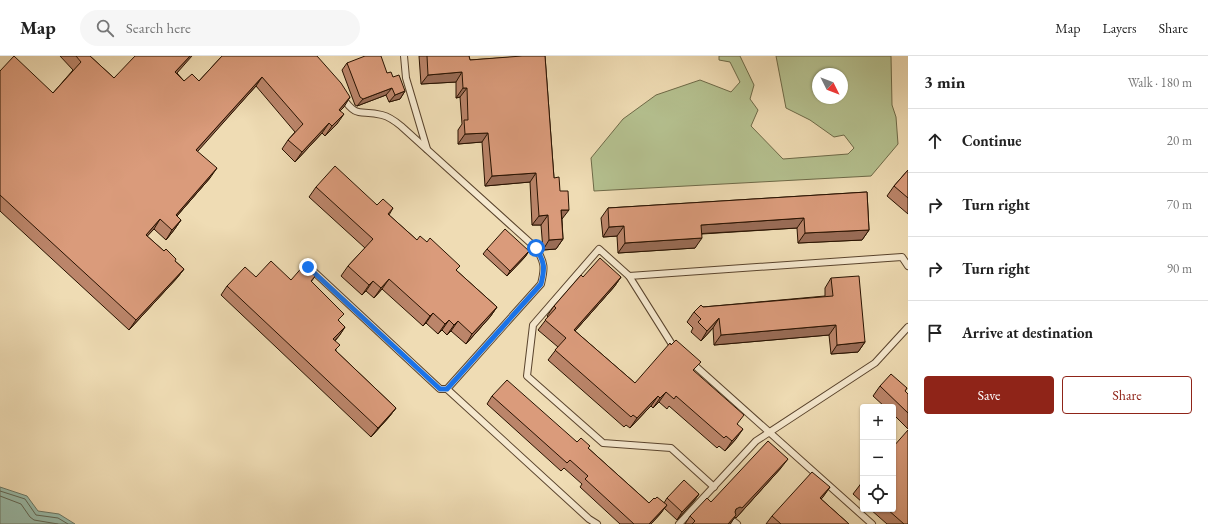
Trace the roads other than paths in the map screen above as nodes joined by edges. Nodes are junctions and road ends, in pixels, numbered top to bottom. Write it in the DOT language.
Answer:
graph roads {
  1 [pos="404,56"];
  2 [pos="340,94"];
  3 [pos="428,150"];
  4 [pos="908,266"];
  5 [pos="308,267"];
  6 [pos="629,276"];
  7 [pos="908,327"];
  8 [pos="684,356"];
  9 [pos="690,361"];
  10 [pos="447,389"];
  11 [pos="770,432"];
  12 [pos="714,487"];
  13 [pos="597,524"];
  14 [pos="679,524"];
  15 [pos="872,524"];
  1 -- 3 [label="lane"];
  2 -- 3 [label="lane"];
  3 -- 10 [label="lane"];
  4 -- 6 [label="lane"];
  5 -- 10 [label="lane"];
  6 -- 8 [label="lane"];
  6 -- 12 [label="lane"];
  7 -- 11 [label="lane"];
  9 -- 11 [label="lane"];
  10 -- 13 [label="lane"];
  11 -- 12 [label="lane"];
  11 -- 15 [label="lane"];
  12 -- 14 [label="lane"];
}
